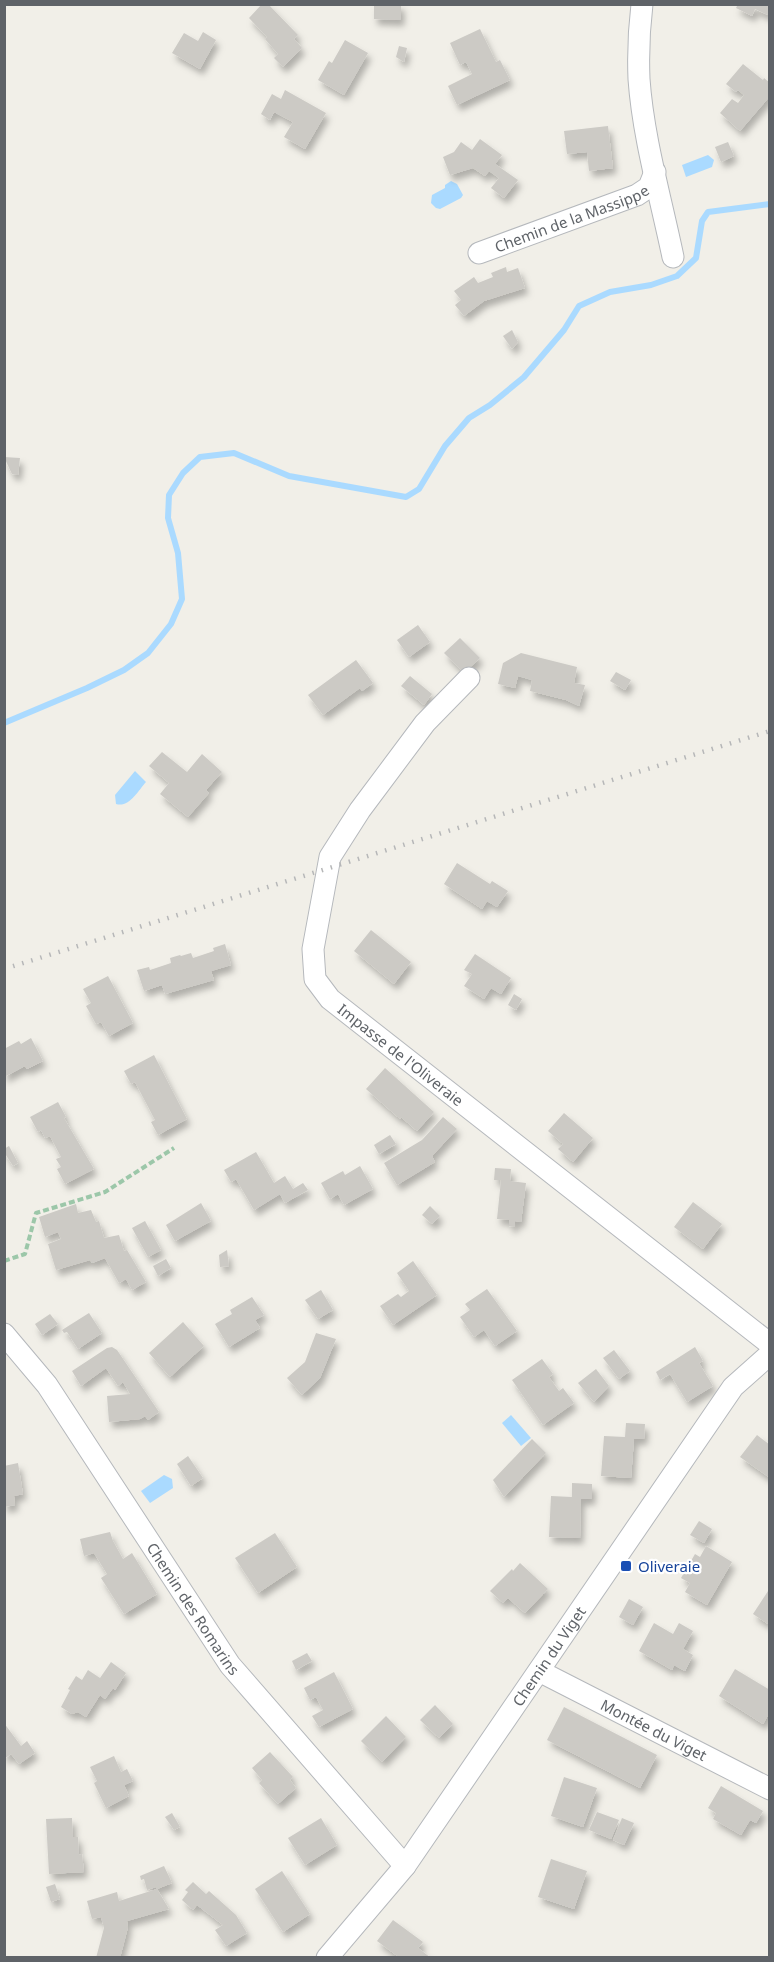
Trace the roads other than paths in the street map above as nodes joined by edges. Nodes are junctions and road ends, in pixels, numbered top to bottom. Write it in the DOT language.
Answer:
graph roads {
  1 [pos="642,4"];
  2 [pos="655,172"];
  3 [pos="479,253"];
  4 [pos="673,257"];
  5 [pos="470,678"];
  6 [pos="4,1334"];
  7 [pos="770,1344"];
  8 [pos="770,1354"];
  9 [pos="539,1671"];
  10 [pos="770,1789"];
  11 [pos="405,1866"];
  12 [pos="327,1958"];
  1 -- 2 [label="street, Chemin de la Massippe"];
  2 -- 3 [label="street, Chemin de la Massippe"];
  2 -- 4 [label="street, Chemin de la Massippe"];
  5 -- 7 [label="street, Impasse de l'Oliveraie"];
  6 -- 11 [label="street, Chemin des Romarins"];
  8 -- 9 [label="street, Chemin du Viget"];
  9 -- 10 [label="street, Montée du Viget"];
  9 -- 11 [label="street, Chemin du Viget"];
  11 -- 12 [label="street, Chemin du Viget"];
}
